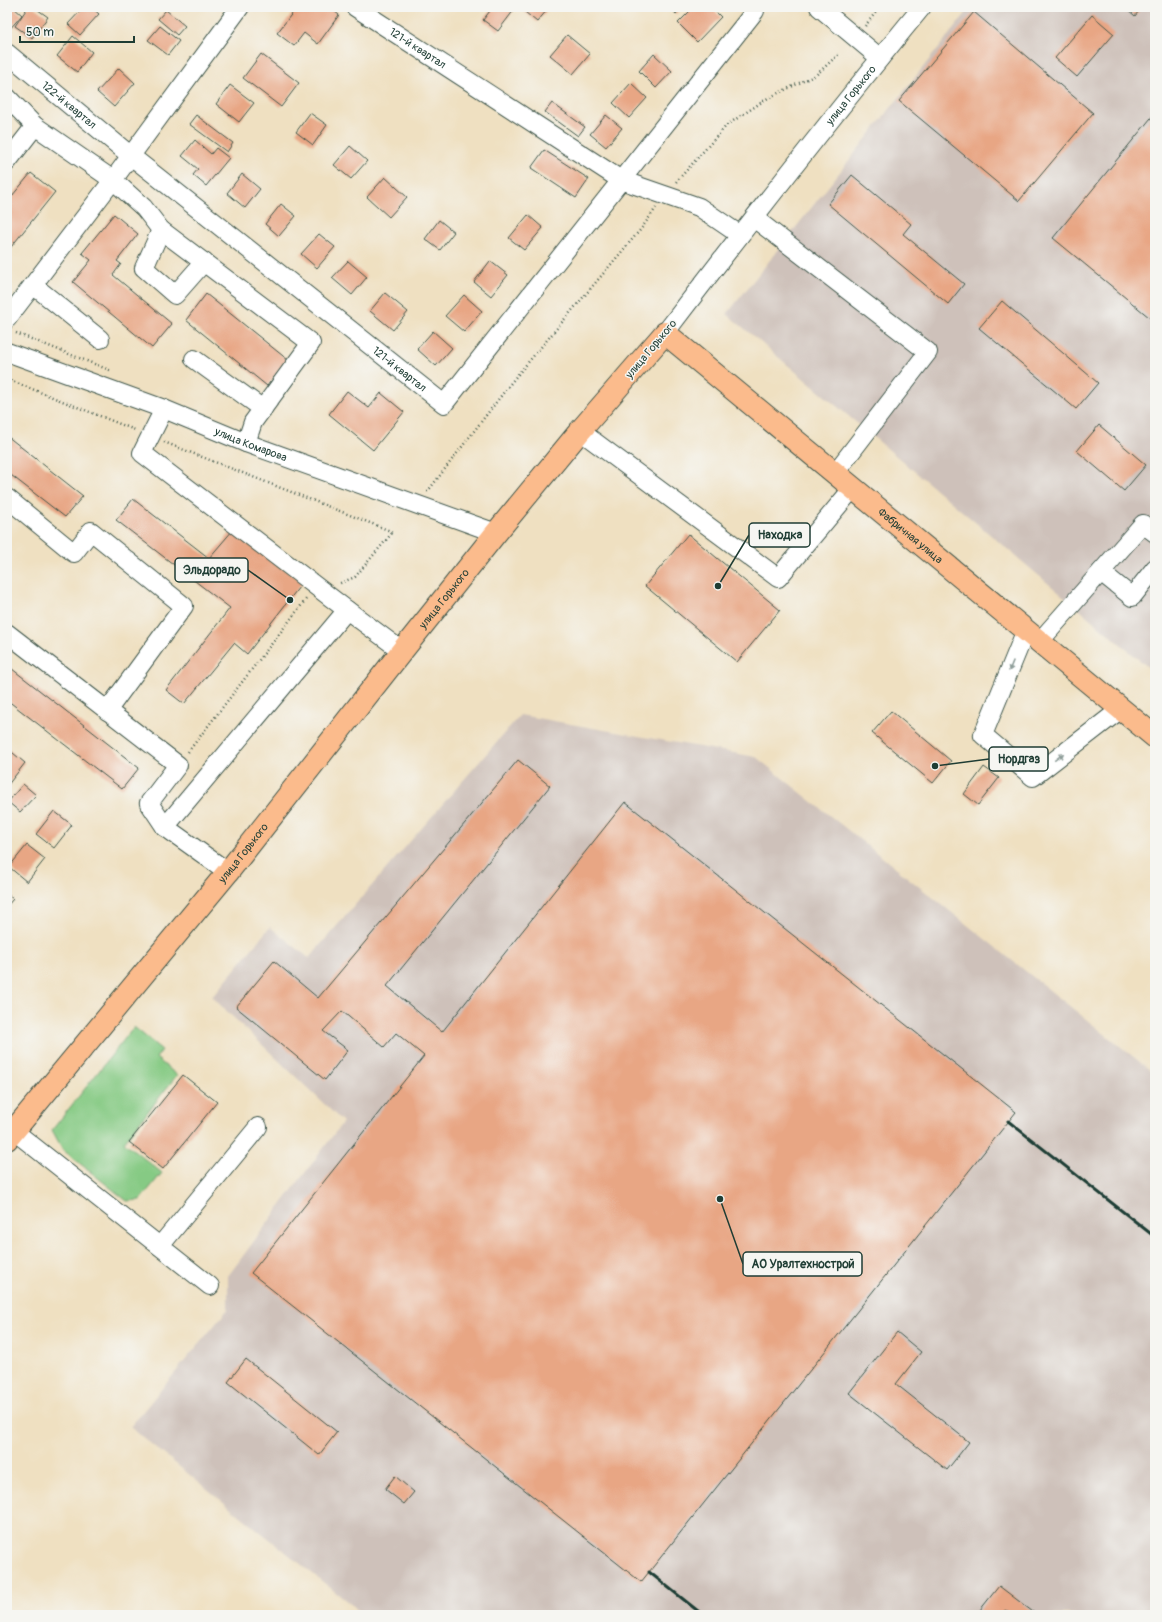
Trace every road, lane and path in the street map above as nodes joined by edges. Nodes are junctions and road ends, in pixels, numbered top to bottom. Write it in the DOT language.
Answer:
graph roads {
  1 [pos="240,7"];
  2 [pos="355,7"];
  3 [pos="750,7"];
  4 [pos="819,7"];
  5 [pos="880,7"];
  6 [pos="922,7"];
  7 [pos="864,28"];
  8 [pos="7,53"];
  9 [pos="840,53"];
  10 [pos="880,58"];
  11 [pos="7,97"];
  12 [pos="35,126"];
  13 [pos="131,156"];
  14 [pos="7,162"];
  15 [pos="114,180"];
  16 [pos="622,180"];
  17 [pos="665,196"];
  18 [pos="754,218"];
  19 [pos="161,230"];
  20 [pos="740,235"];
  21 [pos="204,262"];
  22 [pos="33,285"];
  23 [pos="11,326"];
  24 [pos="665,333"];
  25 [pos="100,339"];
  26 [pos="7,352"];
  27 [pos="194,359"];
  28 [pos="118,373"];
  29 [pos="7,379"];
  30 [pos="164,409"];
  31 [pos="263,409"];
  32 [pos="580,431"];
  33 [pos="151,436"];
  34 [pos="246,443"];
  35 [pos="834,473"];
  36 [pos="420,488"];
  37 [pos="853,488"];
  38 [pos="7,498"];
  39 [pos="496,533"];
  40 [pos="1155,533"];
  41 [pos="1155,568"];
  42 [pos="1101,572"];
  43 [pos="320,590"];
  44 [pos="347,610"];
  45 [pos="7,633"];
  46 [pos="1033,636"];
  47 [pos="402,650"];
  48 [pos="1121,709"];
  49 [pos="107,711"];
  50 [pos="1155,738"];
  51 [pos="178,766"];
  52 [pos="165,827"];
  53 [pos="228,872"];
  54 [pos="258,1127"];
  55 [pos="11,1135"];
  56 [pos="160,1246"];
  57 [pos="210,1286"];
  1 -- 13 [label="street"];
  2 -- 16 [label="street, 121-й квартал"];
  3 -- 16 [label="street, 121-й квартал"];
  4 -- 10 [label="street"];
  5 -- 7 [label="path"];
  6 -- 10 [label="street, улица Горького"];
  8 -- 13 [label="street, 122-й квартал"];
  9 -- 17 [label="path"];
  10 -- 18 [label="street, улица Горького"];
  11 -- 12 [label="street"];
  12 -- 14 [label="street"];
  12 -- 15 [label="street"];
  13 -- 15 [label="street"];
  13 -- 16 [label="street, 121-й квартал"];
  15 -- 19 [label="street"];
  15 -- 22 [label="street"];
  16 -- 17 [label="street"];
  17 -- 20 [label="street"];
  17 -- 36 [label="path"];
  18 -- 20 [label="street, улица Горького"];
  18 -- 35 [label="street"];
  19 -- 21 [label="street"];
  19 -- 21 [label="street"];
  20 -- 24 [label="street, улица Горького"];
  21 -- 31 [label="street"];
  22 -- 23 [label="street"];
  22 -- 25 [label="street"];
  23 -- 28 [label="path"];
  24 -- 32 [label="main road, улица Горького"];
  24 -- 35 [label="main road, Фабричная улица"];
  26 -- 30 [label="street, улица Комарова"];
  27 -- 31 [label="street"];
  29 -- 33 [label="path"];
  30 -- 33 [label="street"];
  30 -- 34 [label="street, улица Комарова"];
  31 -- 34 [label="street"];
  32 -- 37 [label="street"];
  32 -- 39 [label="main road, улица Горького"];
  33 -- 43 [label="street"];
  33 -- 43 [label="path"];
  34 -- 39 [label="street, улица Комарова"];
  35 -- 37 [label="main road, Фабричная улица"];
  37 -- 46 [label="main road, Фабричная улица"];
  38 -- 49 [label="street"];
  39 -- 47 [label="main road, улица Горького"];
  40 -- 42 [label="street"];
  41 -- 42 [label="street"];
  42 -- 46 [label="street"];
  43 -- 44 [label="street"];
  43 -- 51 [label="path"];
  44 -- 47 [label="street"];
  44 -- 52 [label="street"];
  45 -- 49 [label="street"];
  46 -- 48 [label="main road, Фабричная улица"];
  46 -- 48 [label="street, one-way"];
  47 -- 53 [label="main road, улица Горького"];
  48 -- 50 [label="main road, Фабричная улица"];
  49 -- 51 [label="street"];
  51 -- 52 [label="street"];
  52 -- 53 [label="street"];
  53 -- 55 [label="main road, улица Горького"];
  54 -- 56 [label="street"];
  55 -- 56 [label="street"];
  56 -- 57 [label="street"];
}
